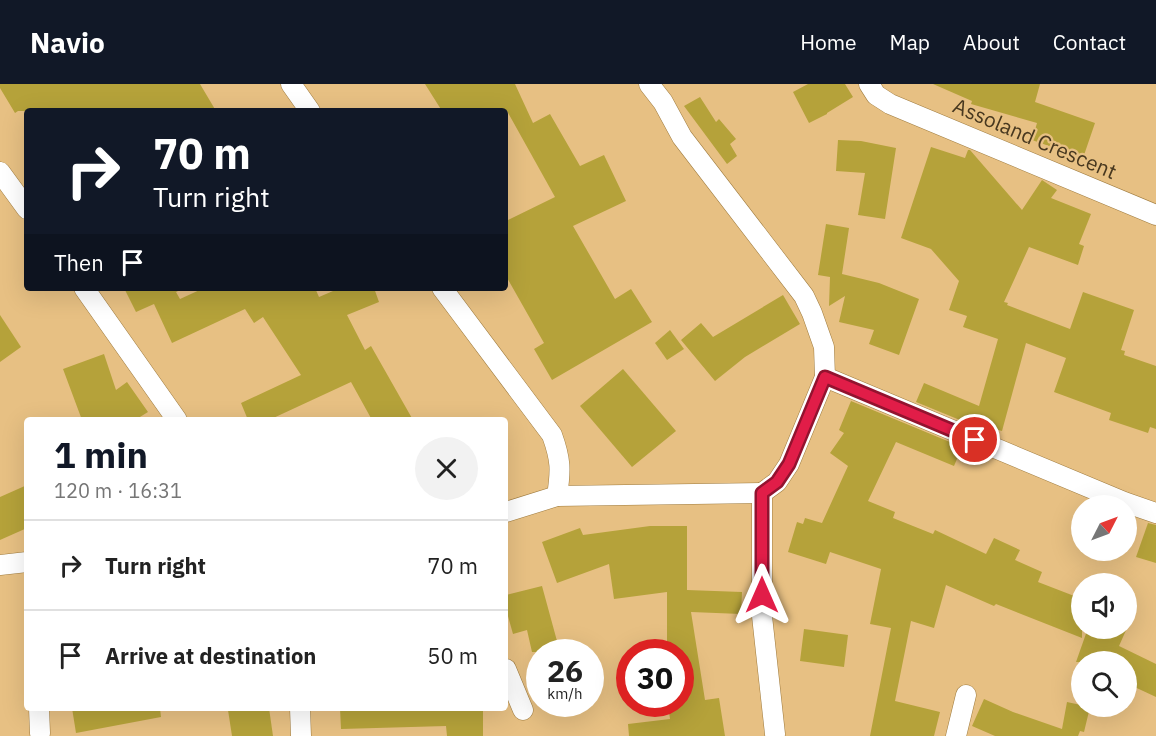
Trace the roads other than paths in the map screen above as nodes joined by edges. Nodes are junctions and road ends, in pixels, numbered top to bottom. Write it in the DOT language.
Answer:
graph roads {
  1 [pos="291,84"];
  2 [pos="649,84"];
  3 [pos="869,84"];
  4 [pos="308,108"];
  5 [pos="0,172"];
  6 [pos="24,205"];
  7 [pos="1156,215"];
  8 [pos="86,291"];
  9 [pos="444,291"];
  10 [pos="825,377"];
  11 [pos="175,417"];
  12 [pos="762,493"];
  13 [pos="557,496"];
  14 [pos="508,511"];
  15 [pos="1156,513"];
  16 [pos="24,562"];
  17 [pos="0,565"];
  18 [pos="508,674"];
  19 [pos="966,695"];
  20 [pos="523,710"];
  21 [pos="39,711"];
  22 [pos="300,711"];
  23 [pos="40,733"];
  24 [pos="775,734"];
  25 [pos="301,736"];
  26 [pos="956,736"];
  1 -- 4 [label="street"];
  2 -- 10 [label="street"];
  3 -- 7 [label="street, Assoland Crescent"];
  5 -- 6 [label="street"];
  8 -- 11 [label="street"];
  9 -- 13 [label="street"];
  10 -- 12 [label="street"];
  10 -- 15 [label="street"];
  12 -- 13 [label="street"];
  12 -- 24 [label="street"];
  13 -- 14 [label="street"];
  16 -- 17 [label="street"];
  18 -- 20 [label="street"];
  19 -- 26 [label="street"];
  21 -- 23 [label="street"];
  22 -- 25 [label="street"];
}
